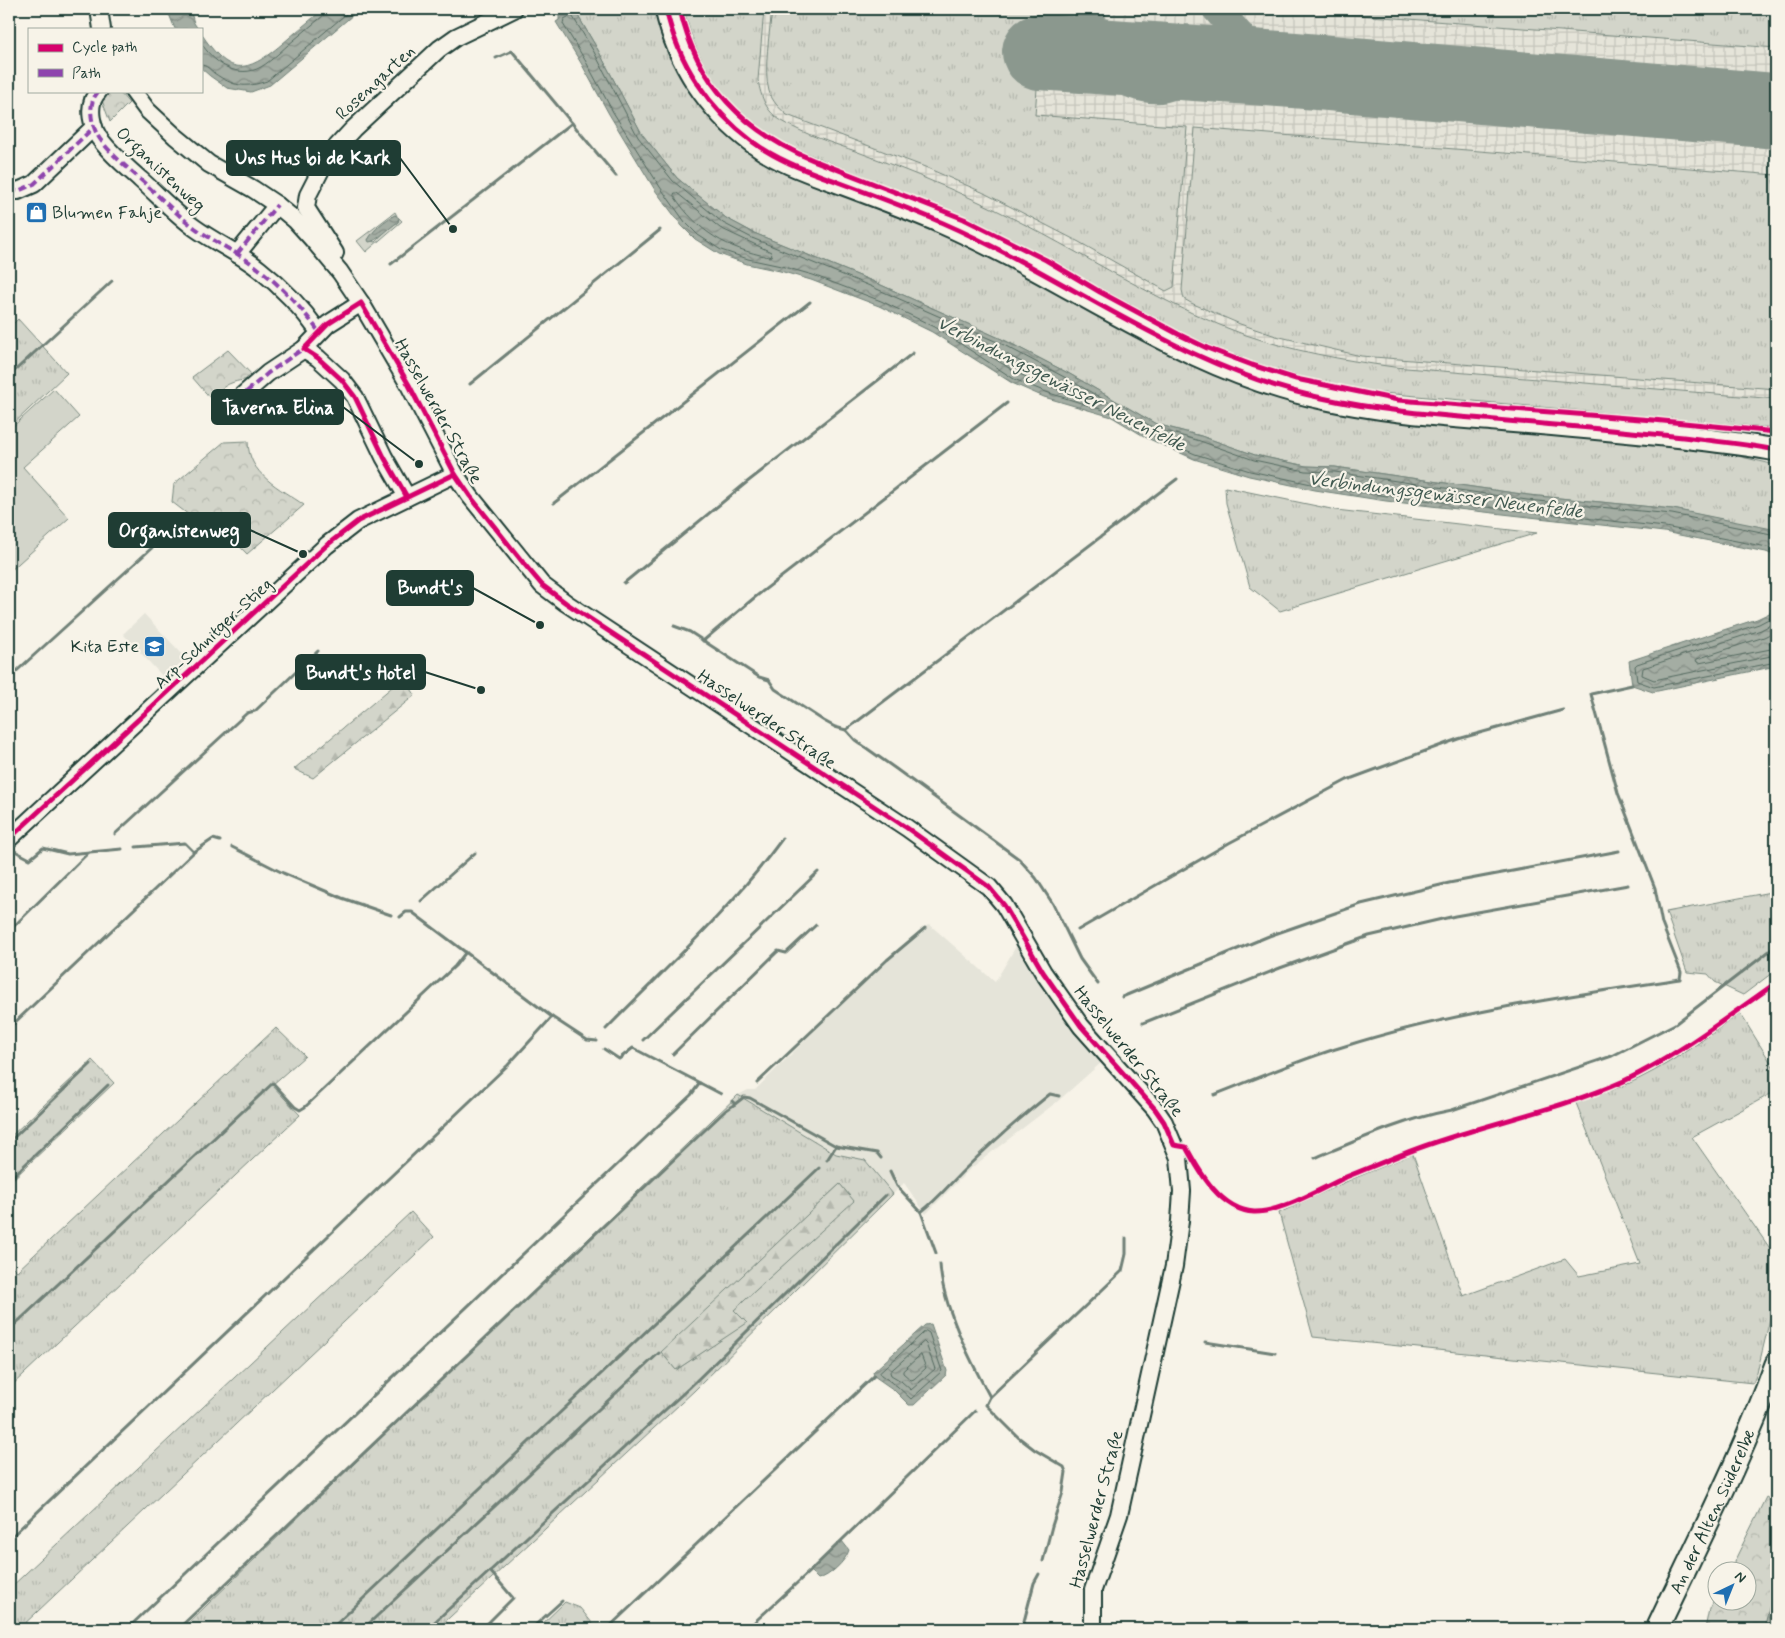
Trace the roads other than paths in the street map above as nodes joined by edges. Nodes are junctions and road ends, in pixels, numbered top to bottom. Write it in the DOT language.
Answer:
graph roads {
  1 [pos="99,9"];
  2 [pos="514,9"];
  3 [pos="666,9"];
  4 [pos="102,28"];
  5 [pos="98,92"];
  6 [pos="134,92"];
  7 [pos="94,127"];
  8 [pos="9,190"];
  9 [pos="277,206"];
  10 [pos="237,254"];
  11 [pos="340,272"];
  12 [pos="361,303"];
  13 [pos="319,332"];
  14 [pos="304,349"];
  15 [pos="228,408"];
  16 [pos="1776,450"];
  17 [pos="455,474"];
  18 [pos="408,497"];
  19 [pos="9,839"];
  20 [pos="1776,1364"];
  21 [pos="1093,1629"];
  22 [pos="1657,1629"];
  1 -- 4 [label="street"];
  2 -- 11 [label="street, Rosengarten"];
  3 -- 16 [label="main road"];
  5 -- 7 [label="street, Organistenweg"];
  6 -- 9 [label="street, Hasselwerder Straße"];
  7 -- 8 [label="street, Organistenweg"];
  7 -- 10 [label="street, Organistenweg"];
  9 -- 10 [label="street"];
  9 -- 11 [label="street, Hasselwerder Straße"];
  10 -- 13 [label="street, Organistenweg"];
  11 -- 12 [label="street, Hasselwerder Straße"];
  12 -- 13 [label="street"];
  12 -- 17 [label="street, Hasselwerder Straße"];
  13 -- 14 [label="street"];
  14 -- 15 [label="street"];
  14 -- 18 [label="street"];
  17 -- 18 [label="street, Arp-Schnitger-Stieg"];
  17 -- 21 [label="street, Hasselwerder Straße"];
  18 -- 19 [label="street, Arp-Schnitger-Stieg"];
  20 -- 22 [label="main road, An der Alten Süderelbe"];
}
